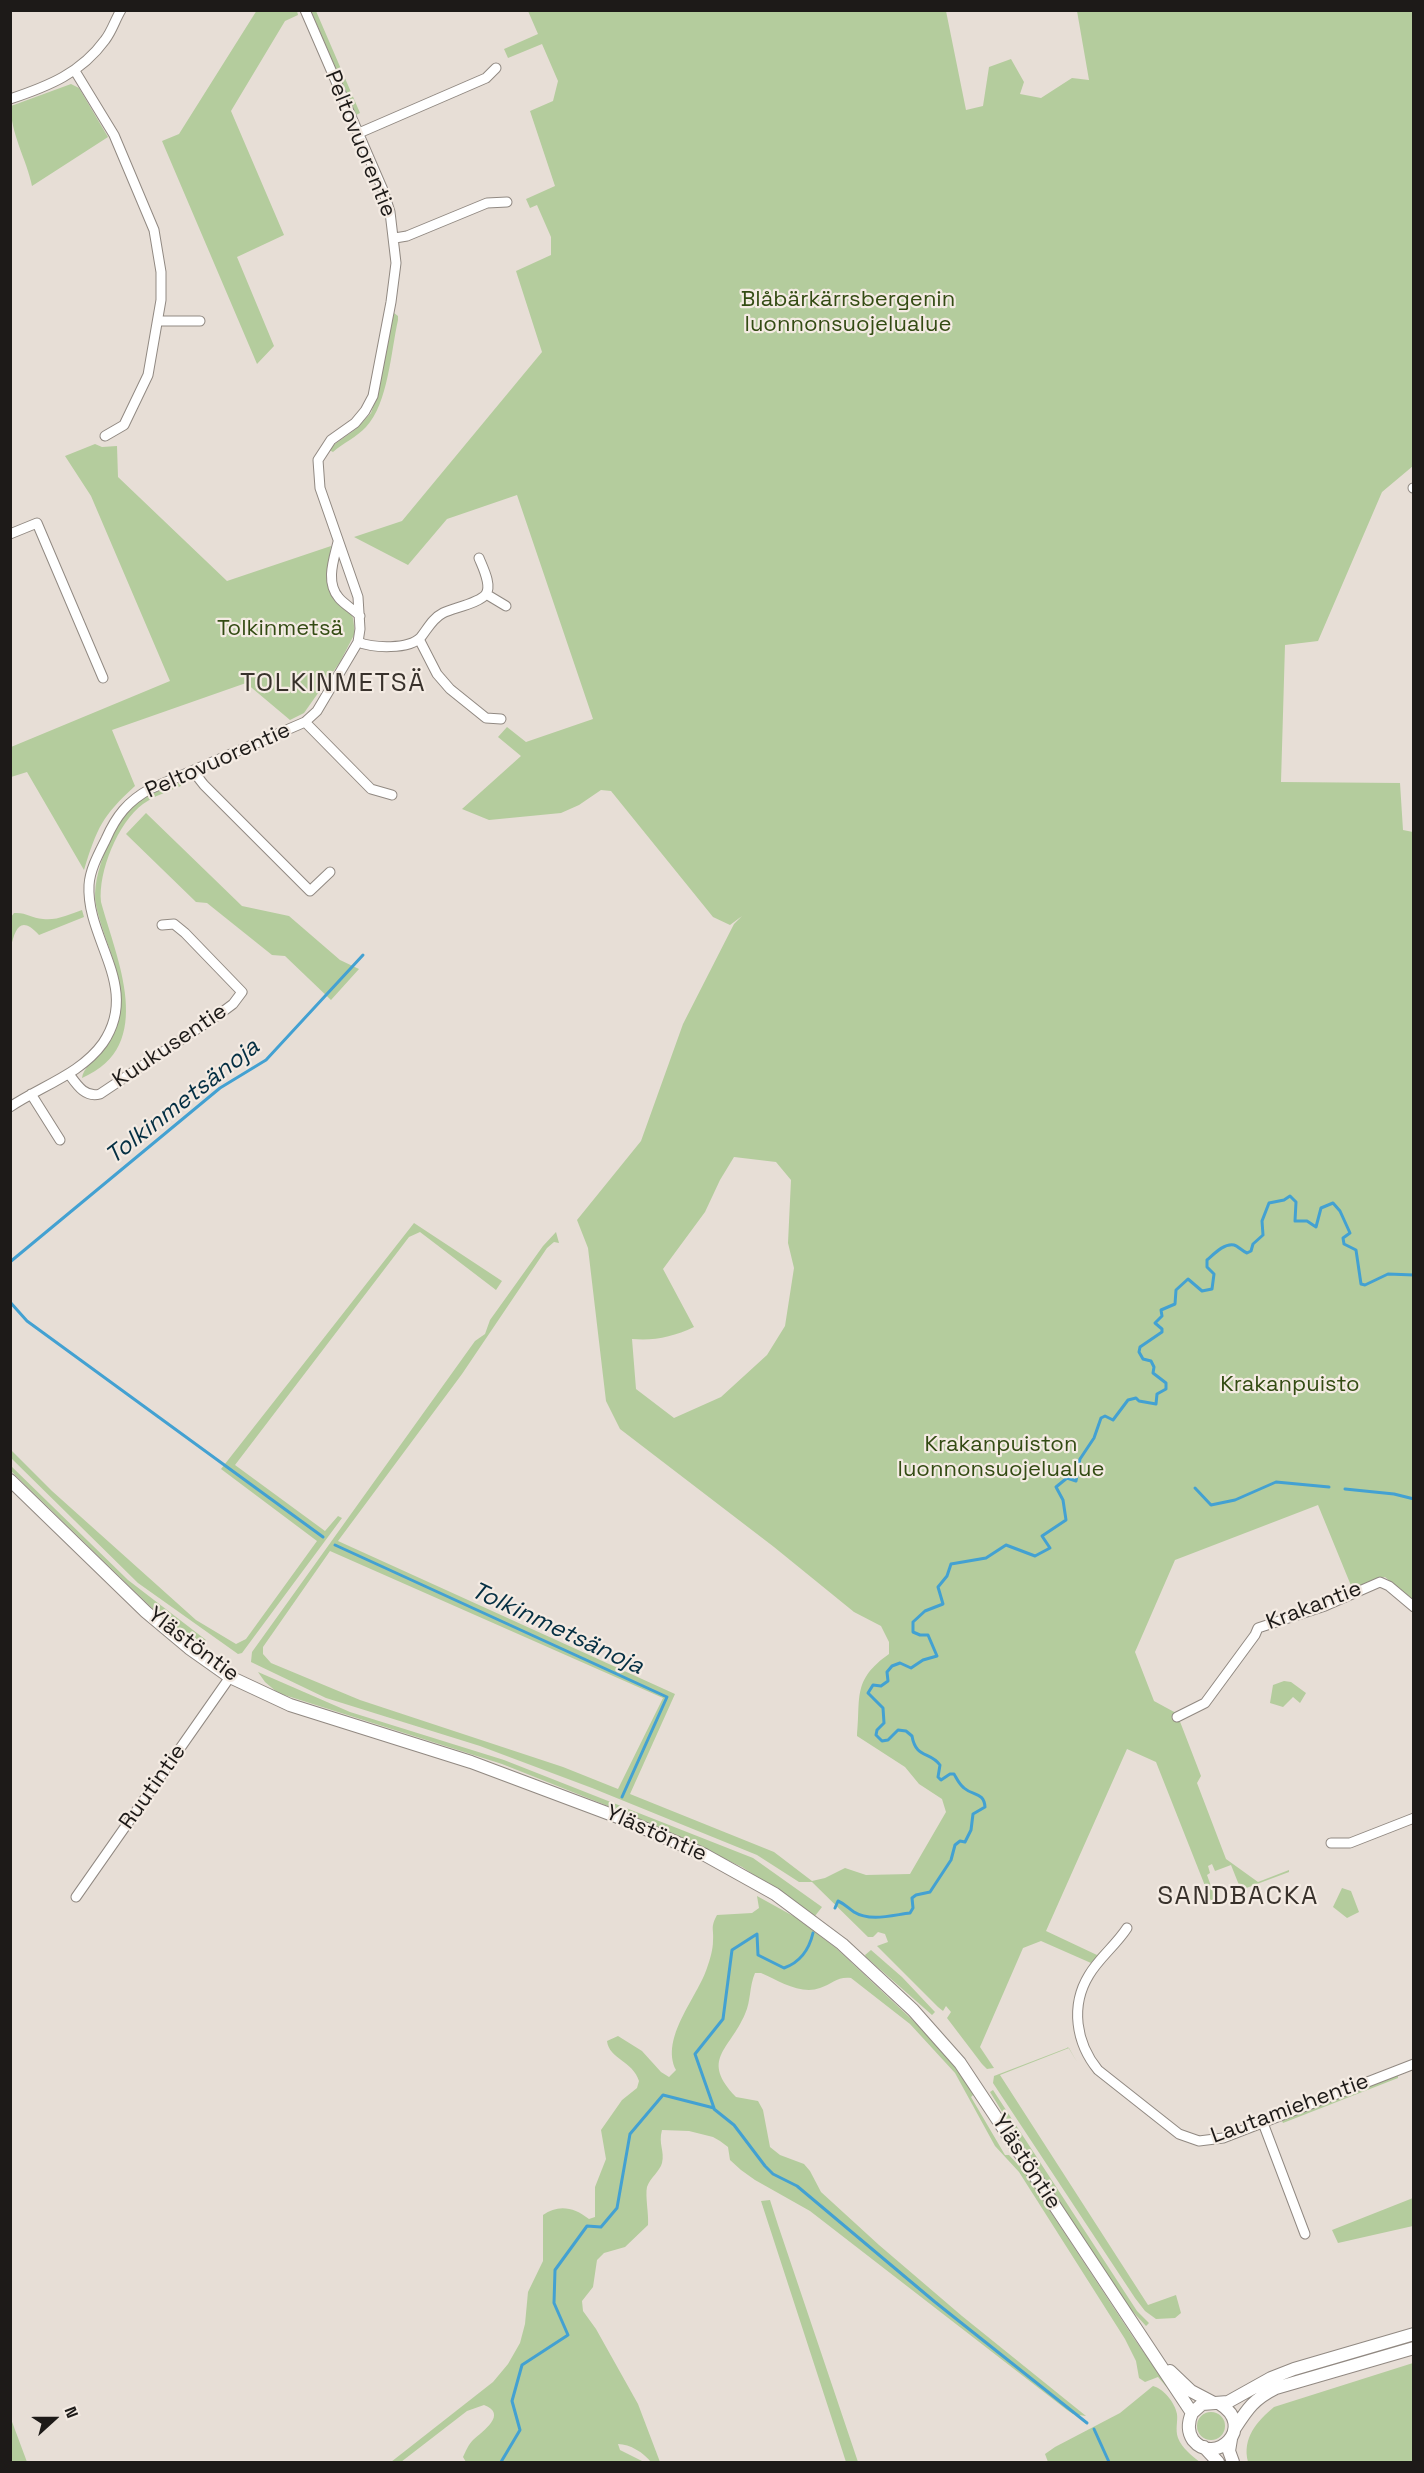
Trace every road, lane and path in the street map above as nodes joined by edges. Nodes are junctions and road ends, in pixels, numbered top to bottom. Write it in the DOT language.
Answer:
graph roads {
  1 [pos="121,10"];
  2 [pos="305,10"];
  3 [pos="496,68"];
  4 [pos="75,71"];
  5 [pos="10,99"];
  6 [pos="359,133"];
  7 [pos="507,202"];
  8 [pos="395,238"];
  9 [pos="158,321"];
  10 [pos="200,321"];
  11 [pos="105,436"];
  12 [pos="10,534"];
  13 [pos="338,542"];
  14 [pos="479,558"];
  15 [pos="486,594"];
  16 [pos="506,606"];
  17 [pos="360,616"];
  18 [pos="419,639"];
  19 [pos="358,642"];
  20 [pos="103,678"];
  21 [pos="501,719"];
  22 [pos="305,722"];
  23 [pos="193,771"];
  24 [pos="392,795"];
  25 [pos="330,872"];
  26 [pos="162,926"];
  27 [pos="69,1074"];
  28 [pos="31,1094"];
  29 [pos="10,1107"];
  30 [pos="60,1140"];
  31 [pos="10,1480"];
  32 [pos="1413,1607"];
  33 [pos="230,1677"];
  34 [pos="1177,1717"];
  35 [pos="1413,1818"];
  36 [pos="1331,1843"];
  37 [pos="76,1897"];
  38 [pos="1126,1928"];
  39 [pos="1413,2064"];
  40 [pos="1263,2123"];
  41 [pos="1305,2234"];
  42 [pos="1413,2334"];
  43 [pos="1413,2348"];
  44 [pos="1163,2367"];
  45 [pos="1216,2403"];
  46 [pos="1192,2413"];
  47 [pos="1233,2434"];
  48 [pos="1204,2448"];
  49 [pos="1218,2463"];
  50 [pos="1233,2463"];
  1 -- 4 [label="street"];
  2 -- 6 [label="street, Peltovuorentie"];
  3 -- 6 [label="street"];
  4 -- 5 [label="street"];
  4 -- 9 [label="street"];
  6 -- 8 [label="street, Peltovuorentie"];
  7 -- 8 [label="street"];
  8 -- 13 [label="street, Peltovuorentie"];
  9 -- 10 [label="street"];
  9 -- 11 [label="street"];
  12 -- 20 [label="street"];
  13 -- 17 [label="street, Peltovuorentie"];
  13 -- 17 [label="street, Peltovuorentie"];
  14 -- 15 [label="street"];
  15 -- 16 [label="street"];
  15 -- 18 [label="street"];
  17 -- 19 [label="street, Peltovuorentie"];
  18 -- 19 [label="street"];
  18 -- 21 [label="street"];
  19 -- 22 [label="street, Peltovuorentie"];
  22 -- 23 [label="street, Peltovuorentie"];
  22 -- 24 [label="street"];
  23 -- 25 [label="street"];
  23 -- 27 [label="street, Peltovuorentie"];
  26 -- 27 [label="street, Kuukusentie"];
  27 -- 28 [label="street, Peltovuorentie"];
  28 -- 29 [label="street, Peltovuorentie"];
  28 -- 30 [label="street"];
  31 -- 33 [label="main road, Ylästöntie"];
  32 -- 34 [label="street, Krakantie"];
  33 -- 37 [label="street, Ruutintie"];
  33 -- 44 [label="main road, Ylästöntie"];
  35 -- 36 [label="street"];
  38 -- 40 [label="street, Lautamiehentie"];
  39 -- 40 [label="street, Lautamiehentie"];
  40 -- 41 [label="street"];
  42 -- 45 [label="main road"];
  43 -- 47 [label="main road"];
  44 -- 45 [label="main road, Ylästöntie"];
  44 -- 46 [label="main road, Ylästöntie"];
  45 -- 46 [label="main road"];
  45 -- 47 [label="main road"];
  46 -- 48 [label="main road"];
  47 -- 48 [label="main road"];
  47 -- 50 [label="main road"];
  48 -- 49 [label="main road"];
}
